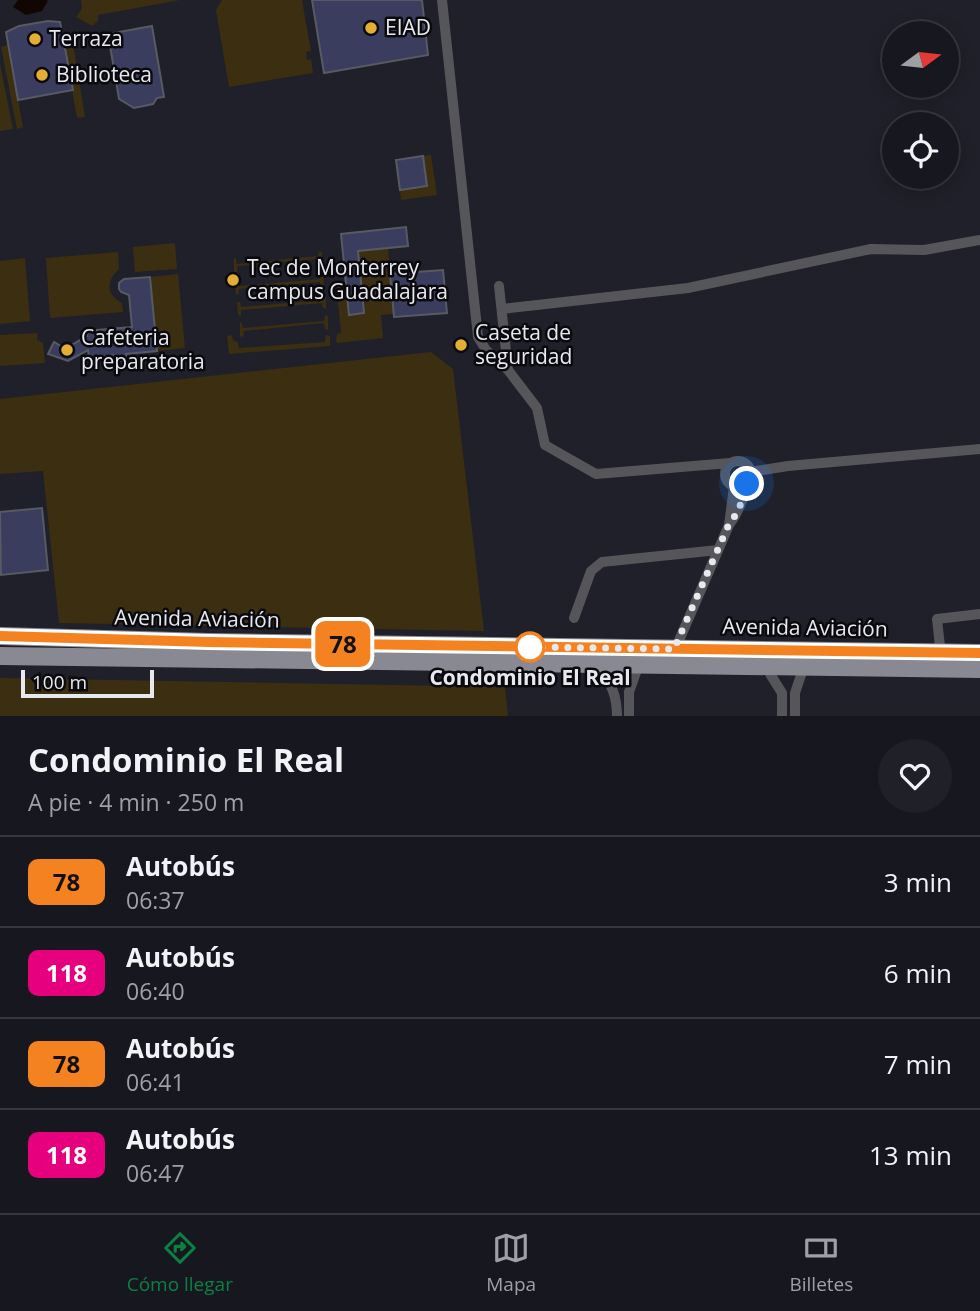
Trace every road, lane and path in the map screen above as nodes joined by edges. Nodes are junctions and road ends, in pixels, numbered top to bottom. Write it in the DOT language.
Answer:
graph roads {
  1 [pos="442,0"];
  2 [pos="980,240"];
  3 [pos="499,286"];
  4 [pos="502,309"];
  5 [pos="508,370"];
  6 [pos="980,449"];
  7 [pos="730,463"];
  8 [pos="710,466"];
  9 [pos="750,472"];
  10 [pos="725,477"];
  11 [pos="747,484"];
  12 [pos="734,487"];
  13 [pos="729,524"];
  14 [pos="718,550"];
  15 [pos="980,614"];
  16 [pos="574,618"];
  17 [pos="0,636"];
  18 [pos="209,650"];
  19 [pos="980,653"];
  20 [pos="0,656"];
  21 [pos="672,657"];
  22 [pos="941,660"];
  23 [pos="598,664"];
  24 [pos="639,664"];
  25 [pos="765,666"];
  26 [pos="804,666"];
  27 [pos="980,668"];
  28 [pos="623,715"];
  29 [pos="782,716"];
  30 [pos="795,716"];
  1 -- 5 [label="street"];
  2 -- 4 [label="street"];
  3 -- 4 [label="street"];
  4 -- 5 [label="street"];
  5 -- 8 [label="street"];
  6 -- 9 [label="street"];
  7 -- 8 [label="street"];
  7 -- 9 [label="street"];
  7 -- 10 [label="street"];
  8 -- 10 [label="street"];
  9 -- 11 [label="street"];
  10 -- 12 [label="street"];
  11 -- 12 [label="street"];
  11 -- 13 [label="street"];
  12 -- 13 [label="street"];
  13 -- 14 [label="street"];
  14 -- 16 [label="street"];
  14 -- 21 [label="street"];
  15 -- 22 [label="street"];
  17 -- 18 [label="main road, Avenida Aviación"];
  18 -- 20 [label="main road, Avenida Aviación"];
  18 -- 21 [label="main road, Avenida Aviación"];
  18 -- 23 [label="main road, Avenida Aviación"];
  19 -- 22 [label="main road, Avenida Aviación"];
  21 -- 22 [label="main road, Avenida Aviación"];
  21 -- 24 [label="main road, Avenida Aviación"];
  21 -- 25 [label="main road, Avenida Aviación"];
  22 -- 26 [label="main road, Avenida Aviación"];
  22 -- 27 [label="main road, Avenida Aviación"];
  23 -- 24 [label="main road, Avenida Aviación"];
  23 -- 28 [label="street"];
  24 -- 28 [label="street"];
  25 -- 26 [label="main road, Avenida Aviación"];
  25 -- 29 [label="street"];
  26 -- 30 [label="street"];
}
